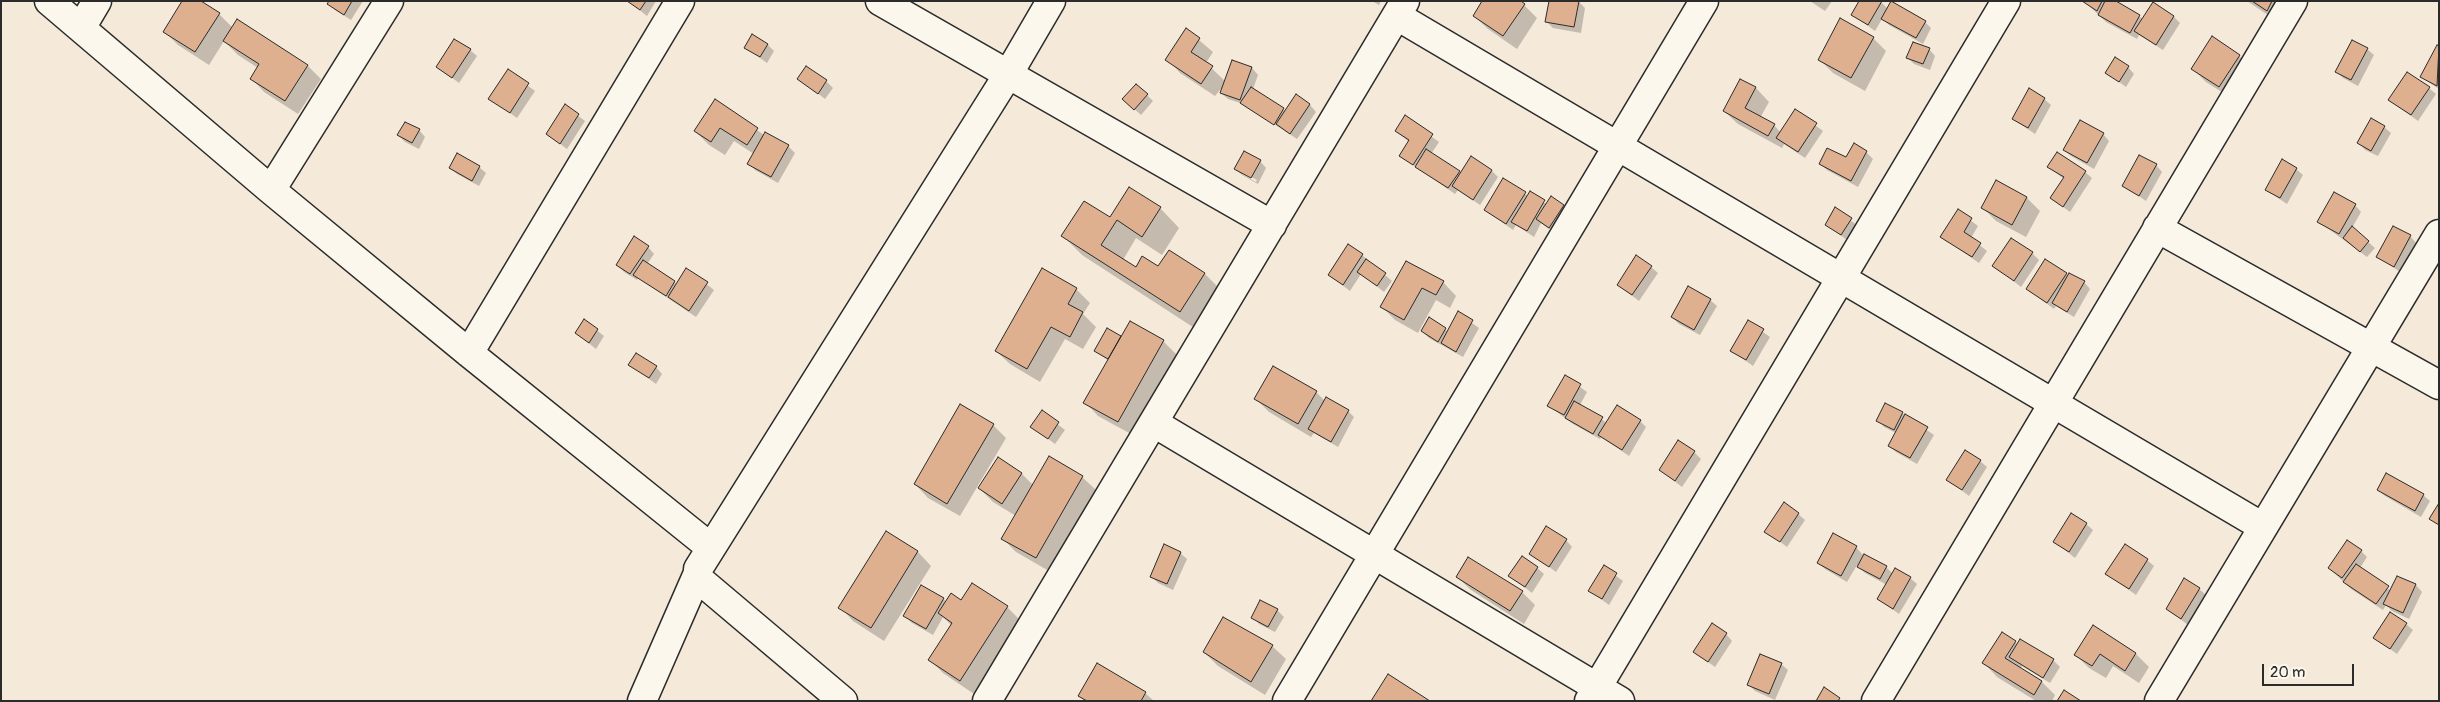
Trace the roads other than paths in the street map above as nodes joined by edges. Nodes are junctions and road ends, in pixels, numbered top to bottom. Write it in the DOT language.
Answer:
graph roads {
  1 [pos="50,1"];
  2 [pos="97,1"];
  3 [pos="389,1"];
  4 [pos="680,1"];
  5 [pos="880,1"];
  6 [pos="1051,1"];
  7 [pos="1704,1"];
  8 [pos="2006,1"];
  9 [pos="2293,1"];
  10 [pos="1401,9"];
  11 [pos="81,28"];
  12 [pos="1009,74"];
  13 [pos="1618,146"];
  14 [pos="271,190"];
  15 [pos="1272,225"];
  16 [pos="2157,228"];
  17 [pos="2439,234"];
  18 [pos="1841,278"];
  19 [pos="2370,348"];
  20 [pos="469,353"];
  21 [pos="2439,385"];
  22 [pos="2053,404"];
  23 [pos="1154,423"];
  24 [pos="2263,527"];
  25 [pos="710,547"];
  26 [pos="1374,554"];
  27 [pos="698,573"];
  28 [pos="1593,694"];
  29 [pos="642,701"];
  30 [pos="843,701"];
  31 [pos="987,701"];
  32 [pos="1287,701"];
  33 [pos="1620,701"];
  34 [pos="1876,701"];
  35 [pos="2160,701"];
  1 -- 11 [label="street"];
  2 -- 11 [label="street"];
  3 -- 14 [label="street"];
  4 -- 20 [label="street"];
  5 -- 12 [label="street"];
  6 -- 12 [label="street"];
  7 -- 13 [label="street"];
  8 -- 18 [label="street"];
  9 -- 16 [label="street"];
  10 -- 13 [label="street"];
  10 -- 15 [label="street"];
  11 -- 14 [label="street"];
  12 -- 15 [label="street"];
  12 -- 25 [label="street"];
  13 -- 18 [label="street"];
  13 -- 26 [label="street"];
  14 -- 20 [label="street"];
  15 -- 23 [label="street"];
  16 -- 19 [label="street"];
  16 -- 22 [label="street"];
  17 -- 19 [label="street"];
  18 -- 22 [label="street"];
  18 -- 28 [label="street"];
  19 -- 21 [label="street"];
  19 -- 24 [label="street"];
  20 -- 25 [label="street"];
  22 -- 24 [label="street"];
  22 -- 34 [label="street"];
  23 -- 26 [label="street"];
  23 -- 31 [label="street"];
  24 -- 35 [label="street"];
  25 -- 27 [label="street"];
  26 -- 28 [label="street"];
  26 -- 32 [label="street"];
  27 -- 29 [label="street"];
  27 -- 30 [label="street"];
  28 -- 33 [label="street"];
}
